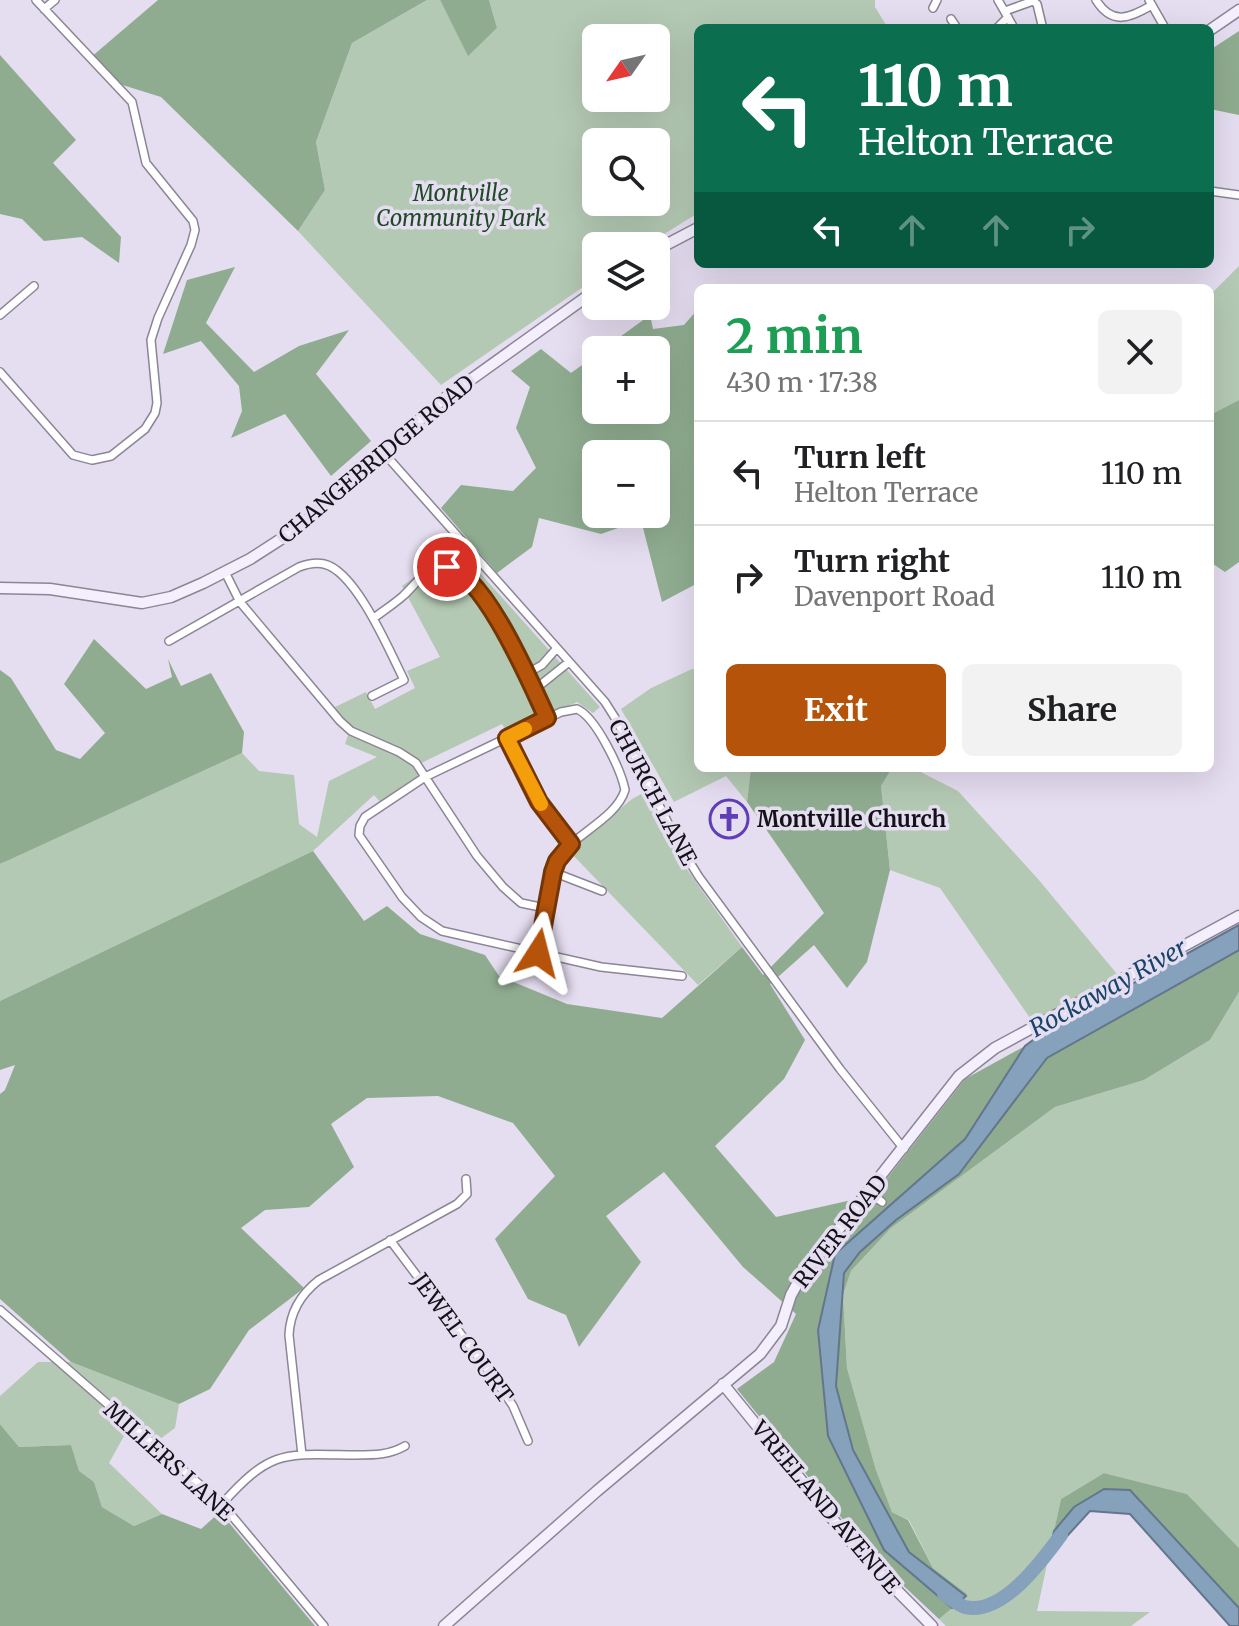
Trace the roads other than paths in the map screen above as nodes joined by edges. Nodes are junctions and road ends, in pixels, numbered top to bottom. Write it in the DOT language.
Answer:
graph roads {
  1 [pos="36,0"];
  2 [pos="55,0"];
  3 [pos="998,0"];
  4 [pos="1096,0"];
  5 [pos="1151,3"];
  6 [pos="44,9"];
  7 [pos="1239,10"];
  8 [pos="1006,14"];
  9 [pos="951,19"];
  10 [pos="954,24"];
  11 [pos="1000,24"];
  12 [pos="1012,24"];
  13 [pos="1042,24"];
  14 [pos="1163,24"];
  15 [pos="1214,27"];
  16 [pos="1214,192"];
  17 [pos="1239,195"];
  18 [pos="694,230"];
  19 [pos="670,243"];
  20 [pos="34,286"];
  21 [pos="582,300"];
  22 [pos="0,315"];
  23 [pos="0,372"];
  24 [pos="383,452"];
  25 [pos="225,572"];
  26 [pos="0,588"];
  27 [pos="240,602"];
  28 [pos="374,618"];
  29 [pos="169,641"];
  30 [pos="557,648"];
  31 [pos="569,662"];
  32 [pos="526,674"];
  33 [pos="534,690"];
  34 [pos="372,696"];
  35 [pos="547,718"];
  36 [pos="507,738"];
  37 [pos="425,777"];
  38 [pos="571,844"];
  39 [pos="553,872"];
  40 [pos="602,891"];
  41 [pos="545,908"];
  42 [pos="1239,916"];
  43 [pos="538,953"];
  44 [pos="682,976"];
  45 [pos="904,1149"];
  46 [pos="466,1179"];
  47 [pos="869,1192"];
  48 [pos="882,1202"];
  49 [pos="390,1240"];
  50 [pos="0,1310"];
  51 [pos="723,1384"];
  52 [pos="528,1441"];
  53 [pos="405,1446"];
  54 [pos="302,1455"];
  55 [pos="222,1504"];
  56 [pos="324,1626"];
  57 [pos="444,1626"];
  58 [pos="932,1626"];
  1 -- 6 [label="street"];
  2 -- 6 [label="street"];
  3 -- 8 [label="street"];
  4 -- 5 [label="street"];
  5 -- 14 [label="street"];
  6 -- 23 [label="street"];
  7 -- 15 [label="street"];
  8 -- 11 [label="street"];
  8 -- 12 [label="street"];
  8 -- 13 [label="street"];
  9 -- 10 [label="street"];
  16 -- 17 [label="street"];
  18 -- 19 [label="street"];
  20 -- 22 [label="street"];
  21 -- 24 [label="street, CHANGEBRIDGE ROAD"];
  24 -- 25 [label="street, CHANGEBRIDGE ROAD"];
  24 -- 30 [label="street, CHURCH LANE"];
  25 -- 26 [label="street, CHANGEBRIDGE ROAD"];
  25 -- 27 [label="street"];
  27 -- 28 [label="street"];
  27 -- 29 [label="street"];
  27 -- 37 [label="street"];
  28 -- 32 [label="street"];
  28 -- 34 [label="street"];
  30 -- 31 [label="street, CHURCH LANE"];
  30 -- 32 [label="street"];
  31 -- 33 [label="street"];
  31 -- 45 [label="street, CHURCH LANE"];
  32 -- 33 [label="street"];
  33 -- 35 [label="street"];
  35 -- 36 [label="street"];
  35 -- 38 [label="street"];
  36 -- 37 [label="street"];
  36 -- 38 [label="street"];
  37 -- 41 [label="street"];
  37 -- 43 [label="street"];
  38 -- 39 [label="street"];
  39 -- 40 [label="street"];
  39 -- 41 [label="street"];
  41 -- 43 [label="street"];
  42 -- 45 [label="street, RIVER ROAD"];
  43 -- 44 [label="street"];
  45 -- 47 [label="street, RIVER ROAD"];
  46 -- 49 [label="street"];
  47 -- 48 [label="street"];
  47 -- 51 [label="street, RIVER ROAD"];
  49 -- 52 [label="street, JEWEL COURT"];
  49 -- 54 [label="street"];
  50 -- 55 [label="street, MILLERS LANE"];
  51 -- 57 [label="street, RIVER ROAD"];
  51 -- 58 [label="street, VREELAND AVENUE"];
  53 -- 54 [label="street"];
  54 -- 55 [label="street"];
  55 -- 56 [label="street, MILLERS LANE"];
}
